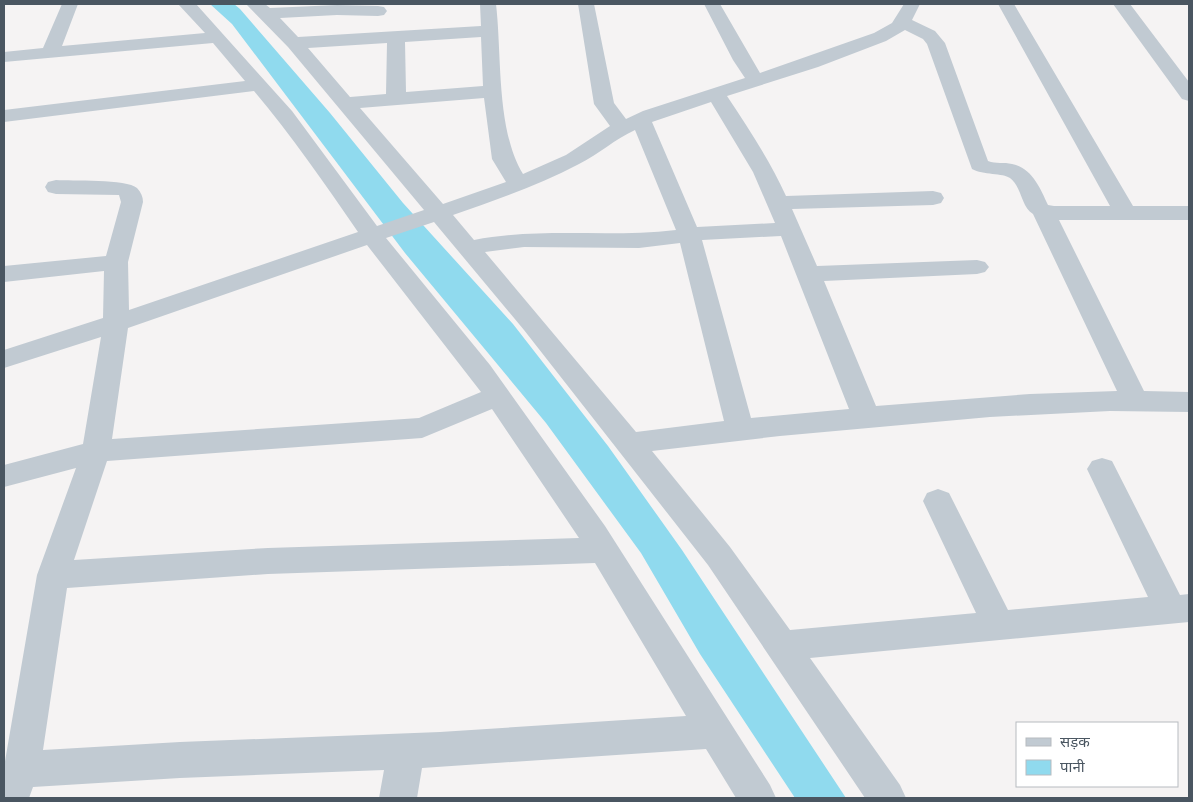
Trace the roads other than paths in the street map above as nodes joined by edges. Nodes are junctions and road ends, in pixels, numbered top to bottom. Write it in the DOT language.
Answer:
graph roads {
  1 [pos="70,4"];
  2 [pos="186,4"];
  3 [pos="488,4"];
  4 [pos="586,4"];
  5 [pos="712,4"];
  6 [pos="911,4"];
  7 [pos="1006,4"];
  8 [pos="1122,4"];
  9 [pos="378,7"];
  10 [pos="260,8"];
  11 [pos="902,22"];
  12 [pos="490,31"];
  13 [pos="217,37"];
  14 [pos="396,38"];
  15 [pos="375,39"];
  16 [pos="294,43"];
  17 [pos="50,53"];
  18 [pos="4,57"];
  19 [pos="756,81"];
  20 [pos="259,85"];
  21 [pos="494,92"];
  22 [pos="716,94"];
  23 [pos="1189,95"];
  24 [pos="396,99"];
  25 [pos="345,102"];
  26 [pos="4,116"];
  27 [pos="631,124"];
  28 [pos="518,184"];
  29 [pos="56,187"];
  30 [pos="933,198"];
  31 [pos="777,203"];
  32 [pos="1043,211"];
  33 [pos="1126,214"];
  34 [pos="433,215"];
  35 [pos="1186,218"];
  36 [pos="788,229"];
  37 [pos="379,234"];
  38 [pos="689,234"];
  39 [pos="467,248"];
  40 [pos="116,262"];
  41 [pos="977,267"];
  42 [pos="4,274"];
  43 [pos="809,274"];
  44 [pos="116,323"];
  45 [pos="4,359"];
  46 [pos="497,396"];
  47 [pos="1135,400"];
  48 [pos="1189,402"];
  49 [pos="866,417"];
  50 [pos="740,429"];
  51 [pos="629,444"];
  52 [pos="96,451"];
  53 [pos="1102,469"];
  54 [pos="4,476"];
  55 [pos="938,501"];
  56 [pos="603,550"];
  57 [pos="54,575"];
  58 [pos="1180,609"];
  59 [pos="998,625"];
  60 [pos="781,646"];
  61 [pos="716,731"];
  62 [pos="406,751"];
  63 [pos="16,784"];
  64 [pos="398,798"];
  65 [pos="758,798"];
  66 [pos="887,798"];
  1 -- 17 [label="street"];
  2 -- 13 [label="street"];
  3 -- 12 [label="street"];
  4 -- 27 [label="street"];
  5 -- 19 [label="street"];
  6 -- 11 [label="street"];
  7 -- 33 [label="street"];
  8 -- 23 [label="street"];
  9 -- 10 [label="street"];
  9 -- 15 [label="street"];
  10 -- 16 [label="street"];
  11 -- 19 [label="street"];
  11 -- 32 [label="street"];
  12 -- 14 [label="street"];
  12 -- 21 [label="street"];
  13 -- 17 [label="street"];
  13 -- 20 [label="street"];
  14 -- 15 [label="street"];
  14 -- 24 [label="street"];
  15 -- 16 [label="street"];
  16 -- 25 [label="street"];
  17 -- 18 [label="street"];
  19 -- 22 [label="street"];
  20 -- 26 [label="street"];
  20 -- 37 [label="street"];
  21 -- 24 [label="street"];
  21 -- 28 [label="street"];
  22 -- 27 [label="street"];
  22 -- 31 [label="street"];
  24 -- 25 [label="street"];
  25 -- 34 [label="street"];
  27 -- 28 [label="street"];
  27 -- 38 [label="street"];
  28 -- 34 [label="street"];
  29 -- 40 [label="street"];
  30 -- 31 [label="street"];
  31 -- 36 [label="street"];
  32 -- 33 [label="street"];
  32 -- 47 [label="street"];
  33 -- 35 [label="street"];
  34 -- 37 [label="street"];
  34 -- 39 [label="street"];
  36 -- 38 [label="street"];
  36 -- 43 [label="street"];
  37 -- 44 [label="street"];
  37 -- 46 [label="street"];
  38 -- 39 [label="street"];
  38 -- 50 [label="street"];
  39 -- 51 [label="street"];
  40 -- 42 [label="street"];
  40 -- 44 [label="street"];
  41 -- 43 [label="street"];
  43 -- 49 [label="street"];
  44 -- 45 [label="street"];
  44 -- 52 [label="street"];
  46 -- 52 [label="street"];
  46 -- 56 [label="street"];
  47 -- 48 [label="street"];
  47 -- 49 [label="street"];
  49 -- 50 [label="street"];
  50 -- 51 [label="street"];
  51 -- 60 [label="street"];
  52 -- 54 [label="street"];
  52 -- 57 [label="street"];
  53 -- 58 [label="street"];
  55 -- 59 [label="street"];
  56 -- 57 [label="street"];
  56 -- 61 [label="street"];
  57 -- 63 [label="street"];
  58 -- 59 [label="street"];
  59 -- 60 [label="street"];
  60 -- 66 [label="street"];
  61 -- 62 [label="street"];
  61 -- 65 [label="street"];
  62 -- 63 [label="street"];
  62 -- 64 [label="street"];
}
